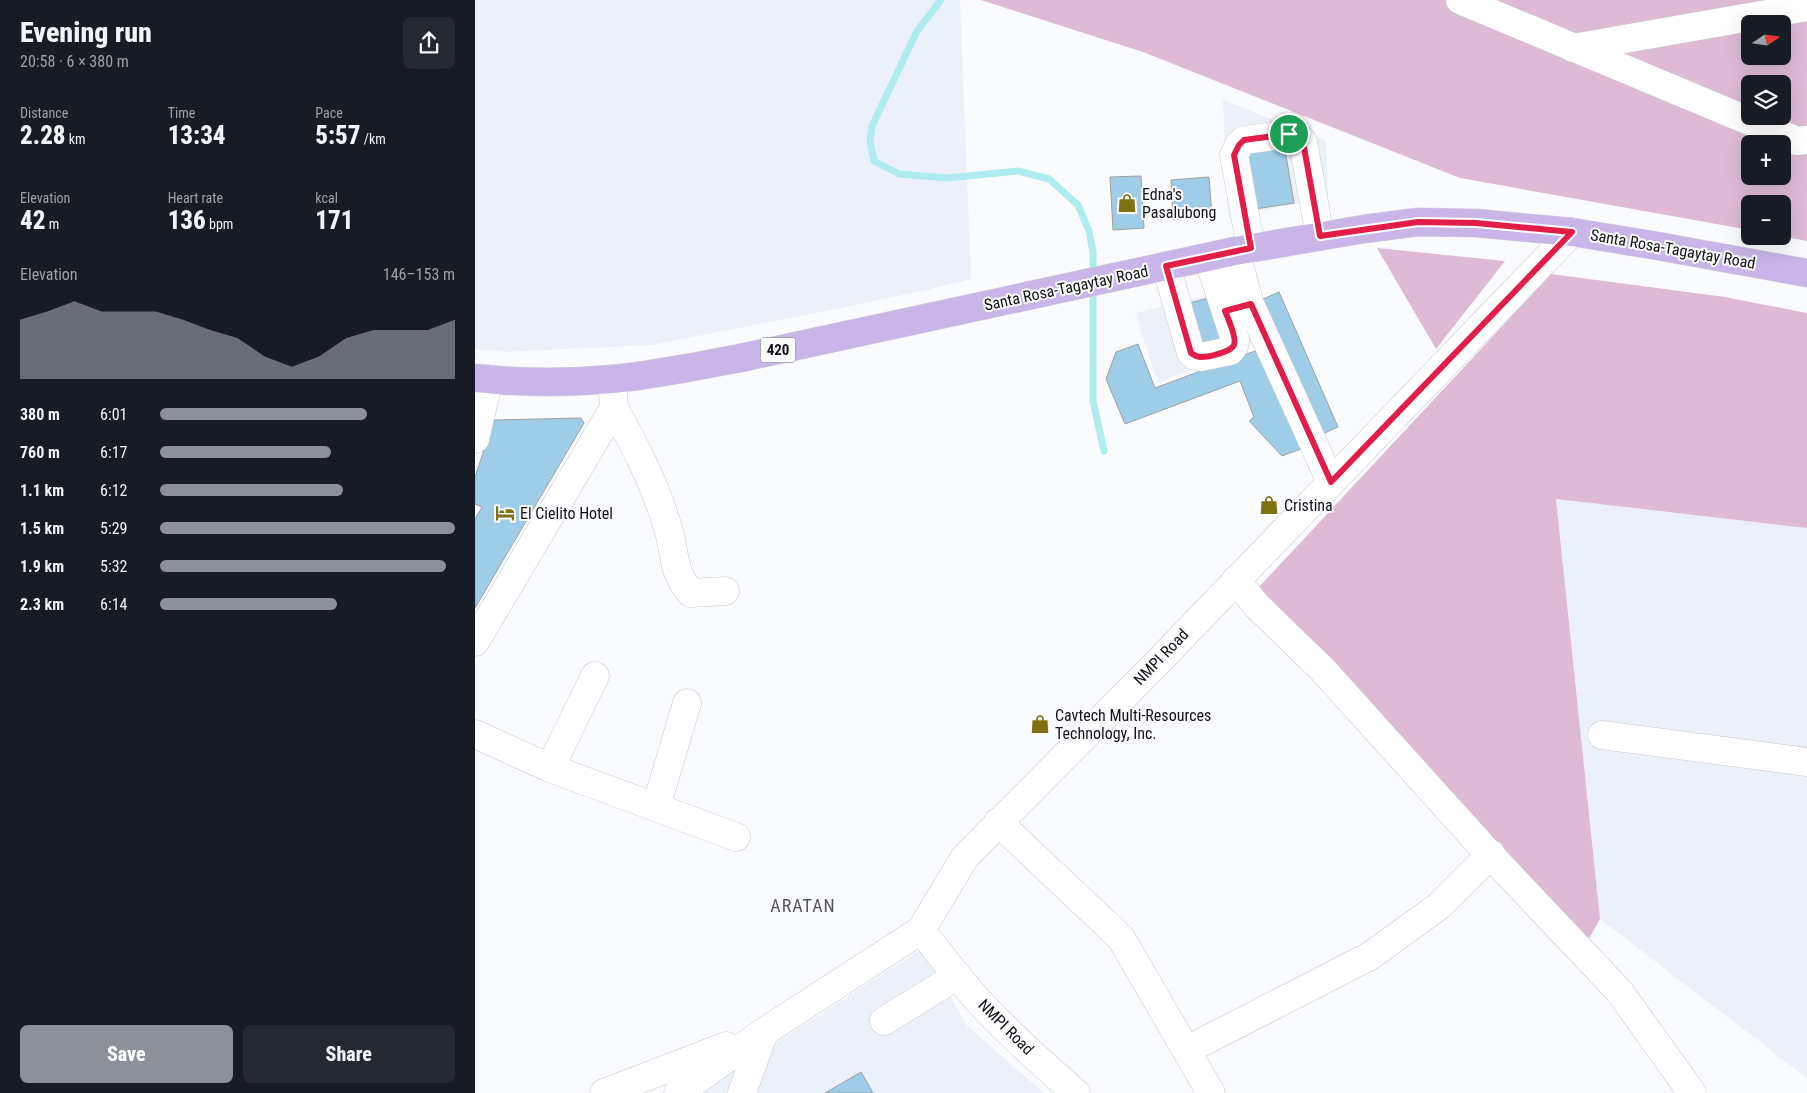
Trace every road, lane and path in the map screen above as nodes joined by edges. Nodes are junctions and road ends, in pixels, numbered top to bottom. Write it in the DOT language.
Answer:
graph roads {
  1 [pos="1460,0"];
  2 [pos="1807,6"];
  3 [pos="1573,48"];
  4 [pos="1807,140"];
  5 [pos="1572,232"];
  6 [pos="1320,236"];
  7 [pos="1243,250"];
  8 [pos="1207,257"];
  9 [pos="1166,266"];
  10 [pos="1807,273"];
  11 [pos="1238,308"];
  12 [pos="482,379"];
  13 [pos="612,379"];
  14 [pos="614,408"];
  15 [pos="475,439"];
  16 [pos="1331,482"];
  17 [pos="1237,580"];
  18 [pos="725,590"];
  19 [pos="475,642"];
  20 [pos="595,676"];
  21 [pos="687,703"];
  22 [pos="475,734"];
  23 [pos="1602,735"];
  24 [pos="1807,762"];
  25 [pos="551,768"];
  26 [pos="656,808"];
  27 [pos="998,822"];
  28 [pos="736,837"];
  29 [pos="1491,854"];
  30 [pos="921,930"];
  31 [pos="957,976"];
  32 [pos="884,1021"];
  33 [pos="764,1032"];
  34 [pos="1187,1050"];
  35 [pos="604,1093"];
  36 [pos="678,1093"];
  37 [pos="742,1093"];
  38 [pos="1076,1093"];
  39 [pos="1211,1093"];
  40 [pos="1692,1093"];
  1 -- 3 [label="street"];
  2 -- 3 [label="street"];
  3 -- 4 [label="street"];
  5 -- 6 [label="main road, Santa Rosa-Tagaytay Road / 420"];
  5 -- 10 [label="main road, Santa Rosa-Tagaytay Road / 420"];
  5 -- 16 [label="street, NMPI Road"];
  6 -- 7 [label="main road, Santa Rosa-Tagaytay Road / 420"];
  6 -- 7 [label="street"];
  7 -- 8 [label="main road, Santa Rosa-Tagaytay Road / 420"];
  7 -- 11 [label="street"];
  8 -- 9 [label="main road, Santa Rosa-Tagaytay Road / 420"];
  8 -- 11 [label="street"];
  9 -- 11 [label="street"];
  9 -- 13 [label="main road, Santa Rosa-Tagaytay Road / 420"];
  11 -- 16 [label="street"];
  12 -- 13 [label="main road, Santa Rosa-Tagaytay Road / 420"];
  12 -- 15 [label="street"];
  13 -- 14 [label="street"];
  14 -- 18 [label="street"];
  14 -- 19 [label="street"];
  16 -- 17 [label="street, NMPI Road"];
  17 -- 27 [label="street, NMPI Road"];
  17 -- 29 [label="street"];
  20 -- 25 [label="street"];
  21 -- 26 [label="street"];
  22 -- 25 [label="street"];
  23 -- 24 [label="street"];
  25 -- 26 [label="street"];
  26 -- 28 [label="street"];
  27 -- 30 [label="street, NMPI Road"];
  27 -- 34 [label="street"];
  29 -- 34 [label="street"];
  29 -- 40 [label="street"];
  30 -- 31 [label="street, NMPI Road"];
  30 -- 33 [label="street"];
  31 -- 32 [label="street"];
  31 -- 38 [label="street, NMPI Road"];
  33 -- 35 [label="street"];
  33 -- 36 [label="street"];
  33 -- 37 [label="street"];
  34 -- 39 [label="street"];
}
